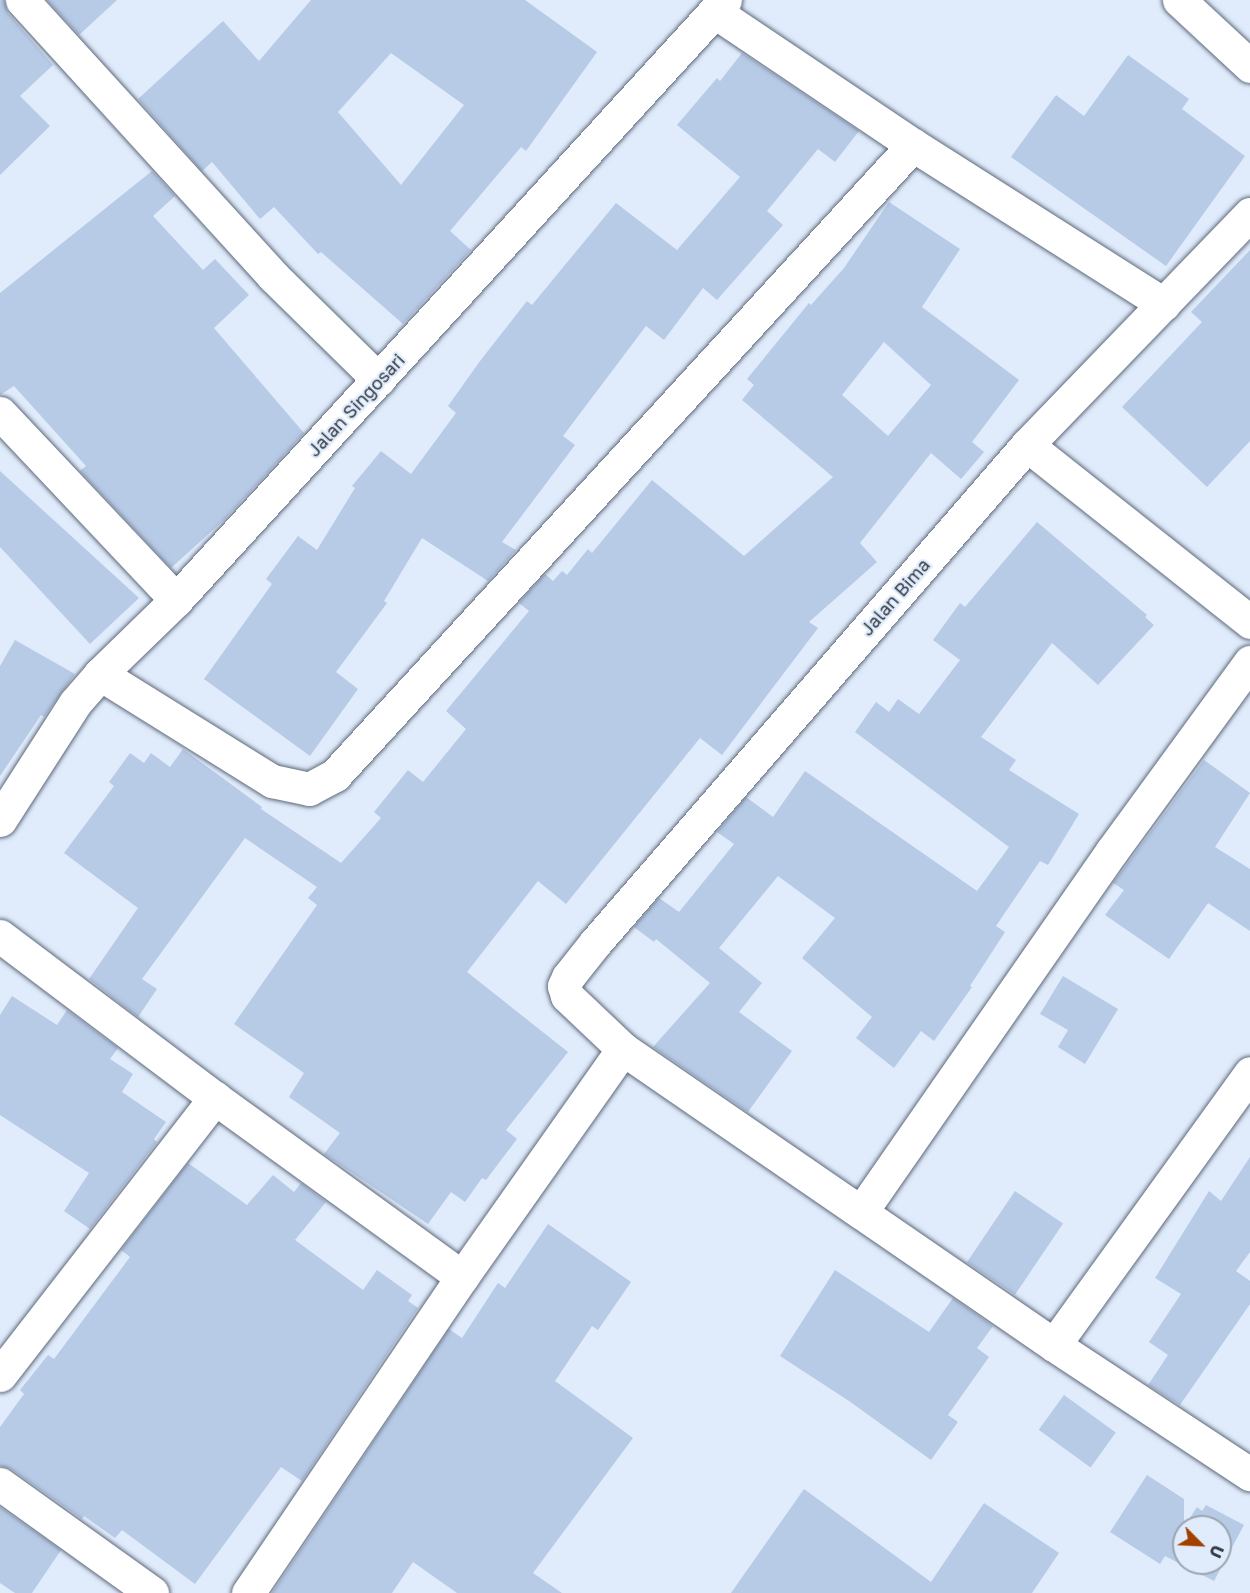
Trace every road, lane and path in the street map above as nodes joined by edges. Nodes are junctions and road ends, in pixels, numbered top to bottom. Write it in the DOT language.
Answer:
graph roads {
  1 [pos="22,0"];
  2 [pos="1179,0"];
  3 [pos="720,6"];
  4 [pos="1250,66"];
  5 [pos="913,145"];
  6 [pos="1250,214"];
  7 [pos="1164,304"];
  8 [pos="379,380"];
  9 [pos="0,413"];
  10 [pos="1027,445"];
  11 [pos="176,600"];
  12 [pos="1250,622"];
  13 [pos="1250,662"];
  14 [pos="100,674"];
  15 [pos="0,820"];
  16 [pos="0,936"];
  17 [pos="623,1049"];
  18 [pos="1250,1073"];
  19 [pos="215,1098"];
  20 [pos="861,1212"];
  21 [pos="462,1277"];
  22 [pos="1054,1345"];
  23 [pos="0,1375"];
  24 [pos="1250,1473"];
  25 [pos="0,1484"];
  26 [pos="152,1593"];
  27 [pos="248,1593"];
  1 -- 8 [label="street"];
  2 -- 4 [label="street"];
  3 -- 5 [label="street"];
  3 -- 8 [label="street, Jalan Singosari"];
  5 -- 7 [label="street"];
  5 -- 14 [label="street"];
  6 -- 7 [label="street, Jalan Bima"];
  7 -- 10 [label="street, Jalan Bima"];
  8 -- 11 [label="street, Jalan Singosari"];
  9 -- 11 [label="street"];
  10 -- 12 [label="street"];
  10 -- 17 [label="street, Jalan Bima"];
  11 -- 14 [label="street, Jalan Singosari"];
  13 -- 20 [label="street"];
  14 -- 15 [label="street, Jalan Singosari"];
  16 -- 19 [label="street"];
  17 -- 20 [label="street"];
  17 -- 21 [label="street"];
  18 -- 22 [label="street"];
  19 -- 21 [label="street"];
  19 -- 23 [label="street"];
  20 -- 22 [label="street"];
  21 -- 27 [label="street"];
  22 -- 24 [label="street"];
  25 -- 26 [label="street"];
}
